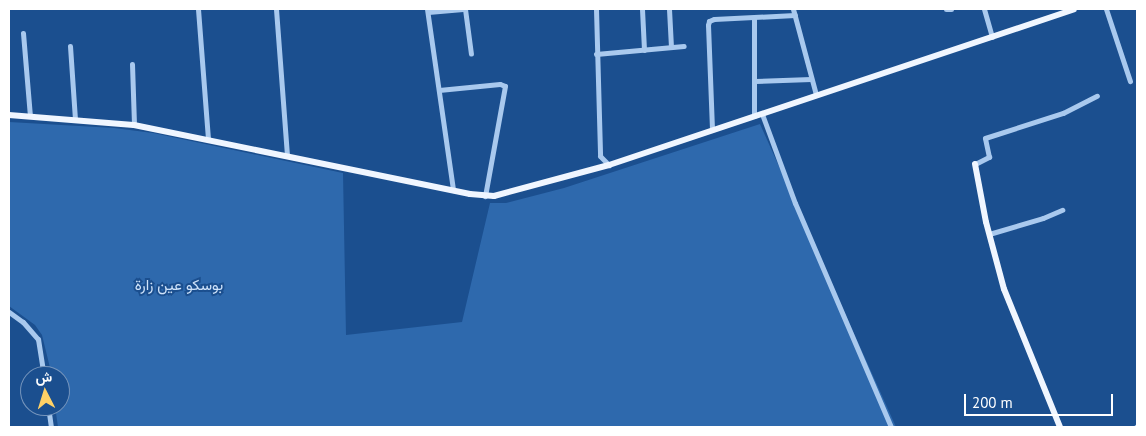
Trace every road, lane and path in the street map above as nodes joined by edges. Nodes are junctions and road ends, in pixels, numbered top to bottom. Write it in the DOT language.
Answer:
graph roads {
  1 [pos="198,9"];
  2 [pos="276,9"];
  3 [pos="464,9"];
  4 [pos="596,9"];
  5 [pos="642,9"];
  6 [pos="669,9"];
  7 [pos="793,9"];
  8 [pos="946,9"];
  9 [pos="951,9"];
  10 [pos="984,9"];
  11 [pos="1074,9"];
  12 [pos="1106,9"];
  13 [pos="427,10"];
  14 [pos="795,16"];
  15 [pos="754,18"];
  16 [pos="23,33"];
  17 [pos="992,37"];
  18 [pos="70,46"];
  19 [pos="684,46"];
  20 [pos="671,47"];
  21 [pos="644,50"];
  22 [pos="471,54"];
  23 [pos="596,54"];
  24 [pos="132,64"];
  25 [pos="812,79"];
  26 [pos="755,81"];
  27 [pos="1130,81"];
  28 [pos="439,90"];
  29 [pos="816,95"];
  30 [pos="1097,96"];
  31 [pos="762,114"];
  32 [pos="9,115"];
  33 [pos="30,116"];
  34 [pos="754,116"];
  35 [pos="75,119"];
  36 [pos="134,125"];
  37 [pos="712,129"];
  38 [pos="208,138"];
  39 [pos="286,155"];
  40 [pos="976,164"];
  41 [pos="609,165"];
  42 [pos="453,190"];
  43 [pos="485,196"];
  44 [pos="1062,210"];
  45 [pos="989,234"];
  46 [pos="9,312"];
  47 [pos="42,366"];
  48 [pos="891,427"];
  49 [pos="1060,427"];
  1 -- 38 [label="street"];
  2 -- 39 [label="street"];
  3 -- 13 [label="street"];
  3 -- 22 [label="street"];
  4 -- 23 [label="street"];
  5 -- 21 [label="street"];
  6 -- 20 [label="street"];
  7 -- 14 [label="street"];
  8 -- 9 [label="street"];
  10 -- 17 [label="street"];
  11 -- 17 [label="main road"];
  12 -- 27 [label="street"];
  13 -- 28 [label="street"];
  14 -- 15 [label="street"];
  14 -- 25 [label="street"];
  15 -- 26 [label="street"];
  15 -- 37 [label="street"];
  16 -- 33 [label="street"];
  17 -- 29 [label="main road"];
  18 -- 35 [label="street"];
  19 -- 20 [label="street"];
  20 -- 21 [label="street"];
  21 -- 23 [label="street"];
  23 -- 41 [label="street"];
  24 -- 36 [label="street"];
  25 -- 26 [label="street"];
  25 -- 29 [label="street"];
  26 -- 34 [label="street"];
  28 -- 42 [label="street"];
  28 -- 43 [label="street"];
  29 -- 31 [label="main road"];
  30 -- 40 [label="street"];
  31 -- 34 [label="main road"];
  31 -- 48 [label="street"];
  32 -- 33 [label="main road"];
  33 -- 35 [label="main road"];
  34 -- 37 [label="main road"];
  35 -- 36 [label="main road"];
  36 -- 38 [label="main road"];
  37 -- 41 [label="main road"];
  38 -- 39 [label="main road"];
  39 -- 42 [label="main road"];
  40 -- 45 [label="main road"];
  41 -- 43 [label="main road"];
  42 -- 43 [label="main road"];
  44 -- 45 [label="street"];
  45 -- 49 [label="main road"];
  46 -- 47 [label="street"];
}
